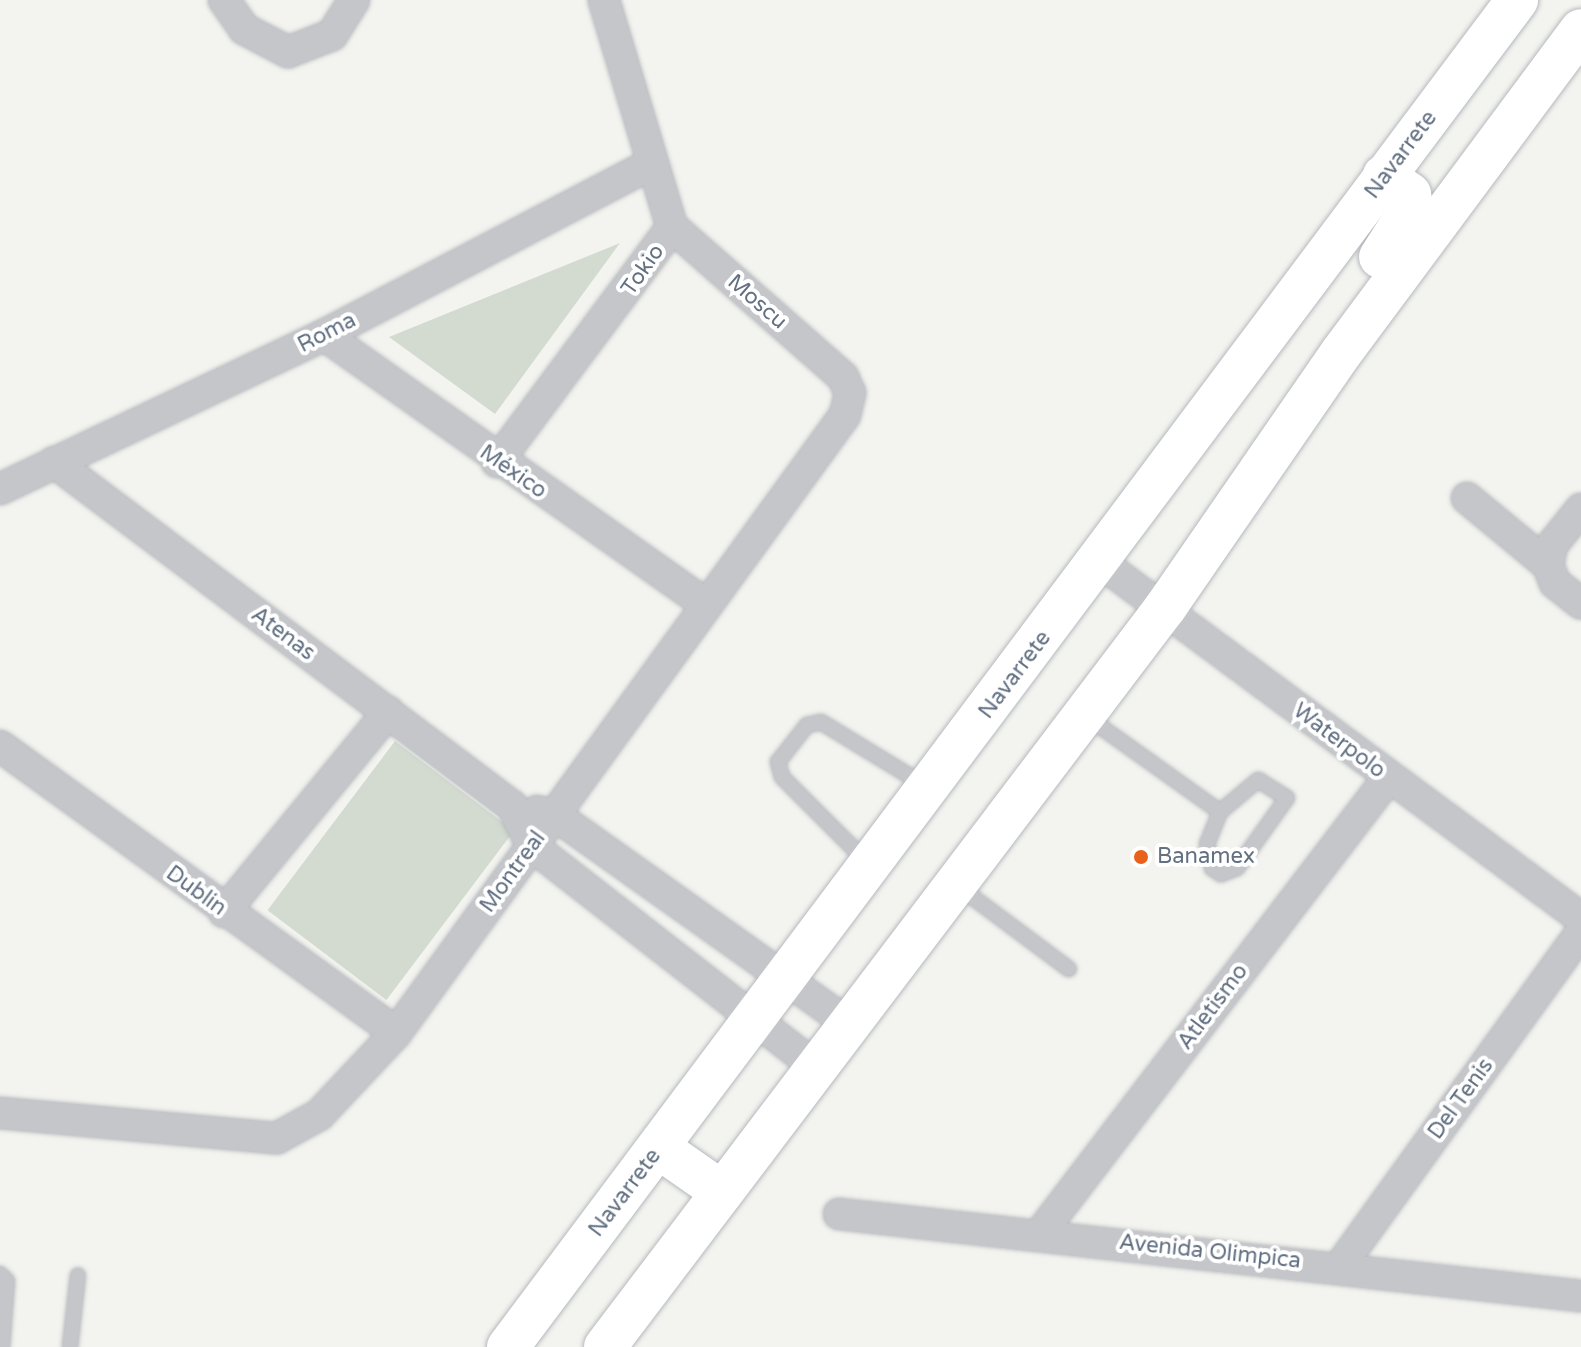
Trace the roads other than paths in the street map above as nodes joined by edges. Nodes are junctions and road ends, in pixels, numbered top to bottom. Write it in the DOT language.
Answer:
graph roads {
  1 [pos="224,0"];
  2 [pos="354,0"];
  3 [pos="604,0"];
  4 [pos="1517,0"];
  5 [pos="1581,30"];
  6 [pos="649,165"];
  7 [pos="1384,176"];
  8 [pos="672,227"];
  9 [pos="324,335"];
  10 [pos="1341,353"];
  11 [pos="843,377"];
  12 [pos="54,462"];
  13 [pos="497,462"];
  14 [pos="0,489"];
  15 [pos="1467,498"];
  16 [pos="1581,509"];
  17 [pos="1100,562"];
  18 [pos="1551,574"];
  19 [pos="1581,603"];
  20 [pos="706,604"];
  21 [pos="1165,608"];
  22 [pos="388,712"];
  23 [pos="1083,715"];
  24 [pos="0,746"];
  25 [pos="1388,778"];
  26 [pos="930,788"];
  27 [pos="512,806"];
  28 [pos="1220,812"];
  29 [pos="555,815"];
  30 [pos="532,846"];
  31 [pos="871,866"];
  32 [pos="955,884"];
  33 [pos="224,912"];
  34 [pos="1581,918"];
  35 [pos="1581,932"];
  36 [pos="1069,969"];
  37 [pos="787,979"];
  38 [pos="756,1020"];
  39 [pos="849,1024"];
  40 [pos="396,1033"];
  41 [pos="816,1067"];
  42 [pos="0,1088"];
  43 [pos="0,1113"];
  44 [pos="33,1116"];
  45 [pos="659,1148"];
  46 [pos="722,1192"];
  47 [pos="839,1214"];
  48 [pos="1039,1235"];
  49 [pos="1341,1265"];
  50 [pos="0,1274"];
  51 [pos="78,1275"];
  52 [pos="1581,1296"];
  53 [pos="2,1347"];
  54 [pos="70,1347"];
  55 [pos="508,1347"];
  56 [pos="605,1347"];
  1 -- 2 [label="street"];
  3 -- 6 [label="street, Tokio"];
  4 -- 7 [label="main road, Navarrete"];
  5 -- 10 [label="main road"];
  6 -- 8 [label="street, Tokio"];
  6 -- 9 [label="street, Roma"];
  7 -- 10 [label="main road"];
  7 -- 17 [label="main road, Navarrete"];
  8 -- 11 [label="street, Moscu"];
  8 -- 13 [label="street, Tokio"];
  9 -- 12 [label="street, Roma"];
  9 -- 13 [label="street, México"];
  10 -- 21 [label="main road"];
  11 -- 20 [label="street, Montreal"];
  12 -- 14 [label="street, Roma"];
  12 -- 22 [label="street, Atenas"];
  13 -- 20 [label="street, México"];
  15 -- 18 [label="street"];
  16 -- 18 [label="street"];
  17 -- 21 [label="street, Waterpolo"];
  17 -- 26 [label="main road, Navarrete"];
  18 -- 19 [label="street"];
  20 -- 29 [label="street, Montreal"];
  21 -- 23 [label="main road"];
  21 -- 25 [label="street, Waterpolo"];
  22 -- 27 [label="street, Atenas"];
  22 -- 33 [label="street"];
  23 -- 28 [label="lane"];
  23 -- 32 [label="main road"];
  24 -- 33 [label="street, Dublin"];
  25 -- 34 [label="street, Waterpolo"];
  25 -- 48 [label="street, Atletismo"];
  26 -- 31 [label="main road, Navarrete"];
  26 -- 31 [label="lane"];
  27 -- 29 [label="street, Atenas"];
  27 -- 30 [label="street, Atenas"];
  28 -- 28 [label="lane"];
  29 -- 30 [label="street, Montreal"];
  29 -- 37 [label="street, Atenas"];
  30 -- 38 [label="street, Atenas"];
  30 -- 40 [label="street, Montreal"];
  31 -- 37 [label="main road, Navarrete"];
  32 -- 36 [label="lane"];
  32 -- 39 [label="main road"];
  33 -- 40 [label="street, Dublin"];
  35 -- 49 [label="street, Del Tenis"];
  37 -- 38 [label="main road, Navarrete"];
  37 -- 39 [label="street, Atenas"];
  38 -- 41 [label="street, Atenas"];
  38 -- 45 [label="main road, Navarrete"];
  39 -- 41 [label="main road"];
  40 -- 44 [label="street, Montreal"];
  41 -- 46 [label="main road"];
  42 -- 44 [label="street"];
  43 -- 44 [label="street, Montreal"];
  45 -- 46 [label="main road"];
  45 -- 55 [label="main road, Navarrete"];
  46 -- 56 [label="main road"];
  47 -- 48 [label="street, Avenida Olimpica"];
  48 -- 49 [label="street, Avenida Olimpica"];
  49 -- 52 [label="street, Avenida Olimpica"];
  50 -- 53 [label="lane"];
  51 -- 54 [label="lane"];
}
